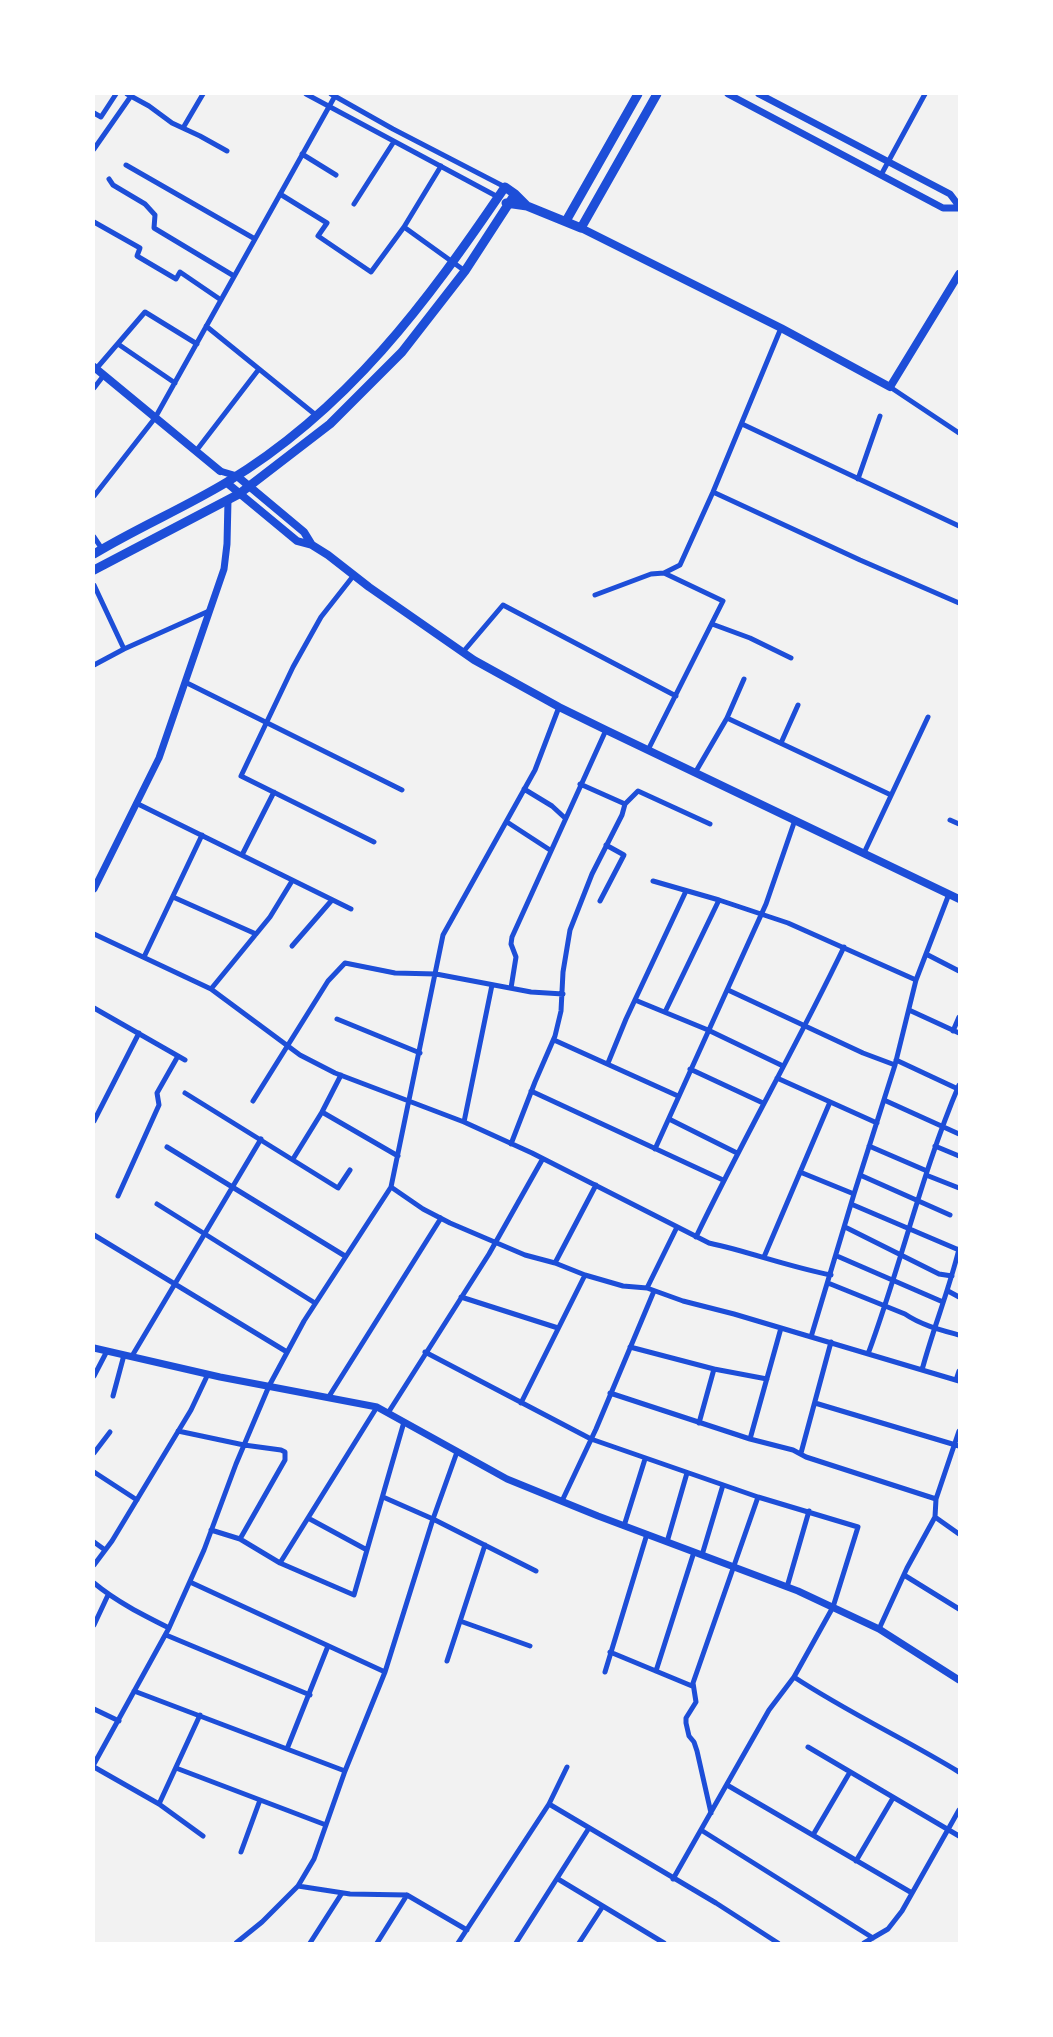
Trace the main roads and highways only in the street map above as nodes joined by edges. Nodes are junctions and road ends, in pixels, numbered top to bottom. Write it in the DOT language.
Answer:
graph roads {
  1 [pos="638,94"];
  2 [pos="657,94"];
  3 [pos="515,194"];
  4 [pos="498,197"];
  5 [pos="509,204"];
  6 [pos="527,206"];
  7 [pos="566,221"];
  8 [pos="582,228"];
  9 [pos="959,274"];
  10 [pos="95,368"];
  11 [pos="220,470"];
  12 [pos="237,476"];
  13 [pos="226,483"];
  14 [pos="250,487"];
  15 [pos="239,494"];
  16 [pos="312,545"];
  17 [pos="98,551"];
  18 [pos="94,570"];
  19 [pos="959,899"];
  1 -- 7 [label="main road"];
  2 -- 8 [label="main road"];
  3 -- 4 [label="main road"];
  3 -- 5 [label="main road"];
  3 -- 6 [label="main road"];
  4 -- 5 [label="main road"];
  4 -- 12 [label="main road"];
  5 -- 6 [label="main road"];
  5 -- 14 [label="main road"];
  6 -- 7 [label="main road"];
  7 -- 8 [label="main road"];
  8 -- 9 [label="main road"];
  10 -- 11 [label="main road"];
  12 -- 13 [label="main road"];
  12 -- 14 [label="main road"];
  13 -- 15 [label="main road"];
  13 -- 17 [label="main road"];
  14 -- 15 [label="main road"];
  14 -- 16 [label="main road"];
  15 -- 16 [label="main road"];
  15 -- 18 [label="main road"];
  16 -- 19 [label="main road"];
}
